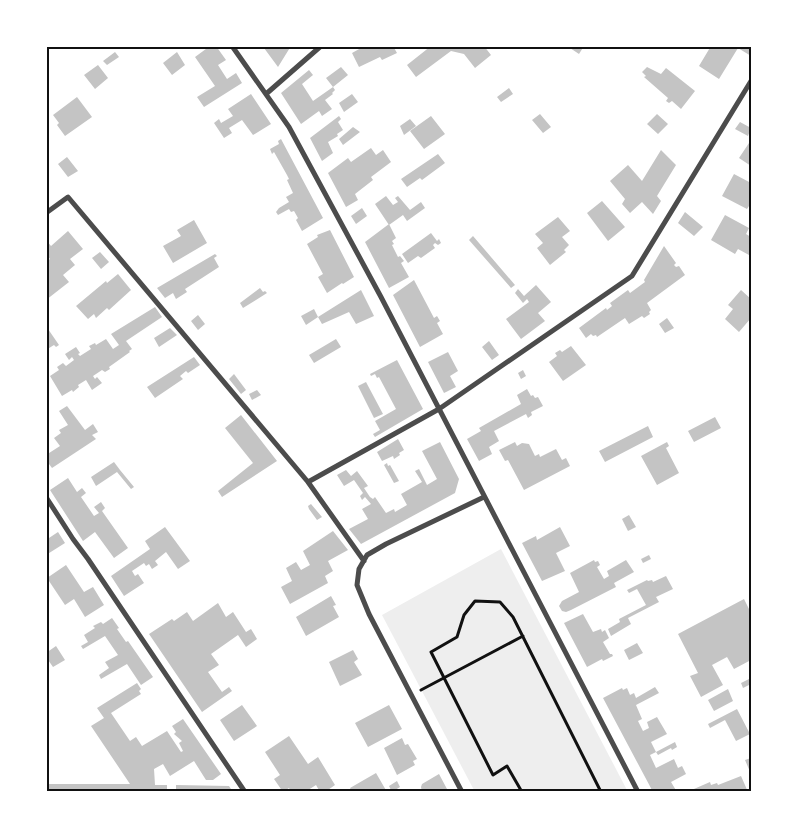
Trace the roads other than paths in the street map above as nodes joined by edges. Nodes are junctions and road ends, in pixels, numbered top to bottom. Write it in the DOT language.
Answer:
graph roads {
  1 [pos="232,46"];
  2 [pos="321,46"];
  3 [pos="751,81"];
  4 [pos="266,94"];
  5 [pos="46,213"];
  6 [pos="439,409"];
  7 [pos="308,482"];
  8 [pos="46,497"];
  9 [pos="484,497"];
  10 [pos="364,561"];
  11 [pos="245,792"];
  12 [pos="462,792"];
  13 [pos="638,792"];
  1 -- 4 [label="street"];
  2 -- 4 [label="street"];
  3 -- 6 [label="street"];
  4 -- 6 [label="street"];
  5 -- 7 [label="street"];
  6 -- 7 [label="street"];
  6 -- 9 [label="street"];
  7 -- 10 [label="street"];
  8 -- 11 [label="street"];
  9 -- 10 [label="street"];
  9 -- 13 [label="street"];
  10 -- 12 [label="street"];
}
